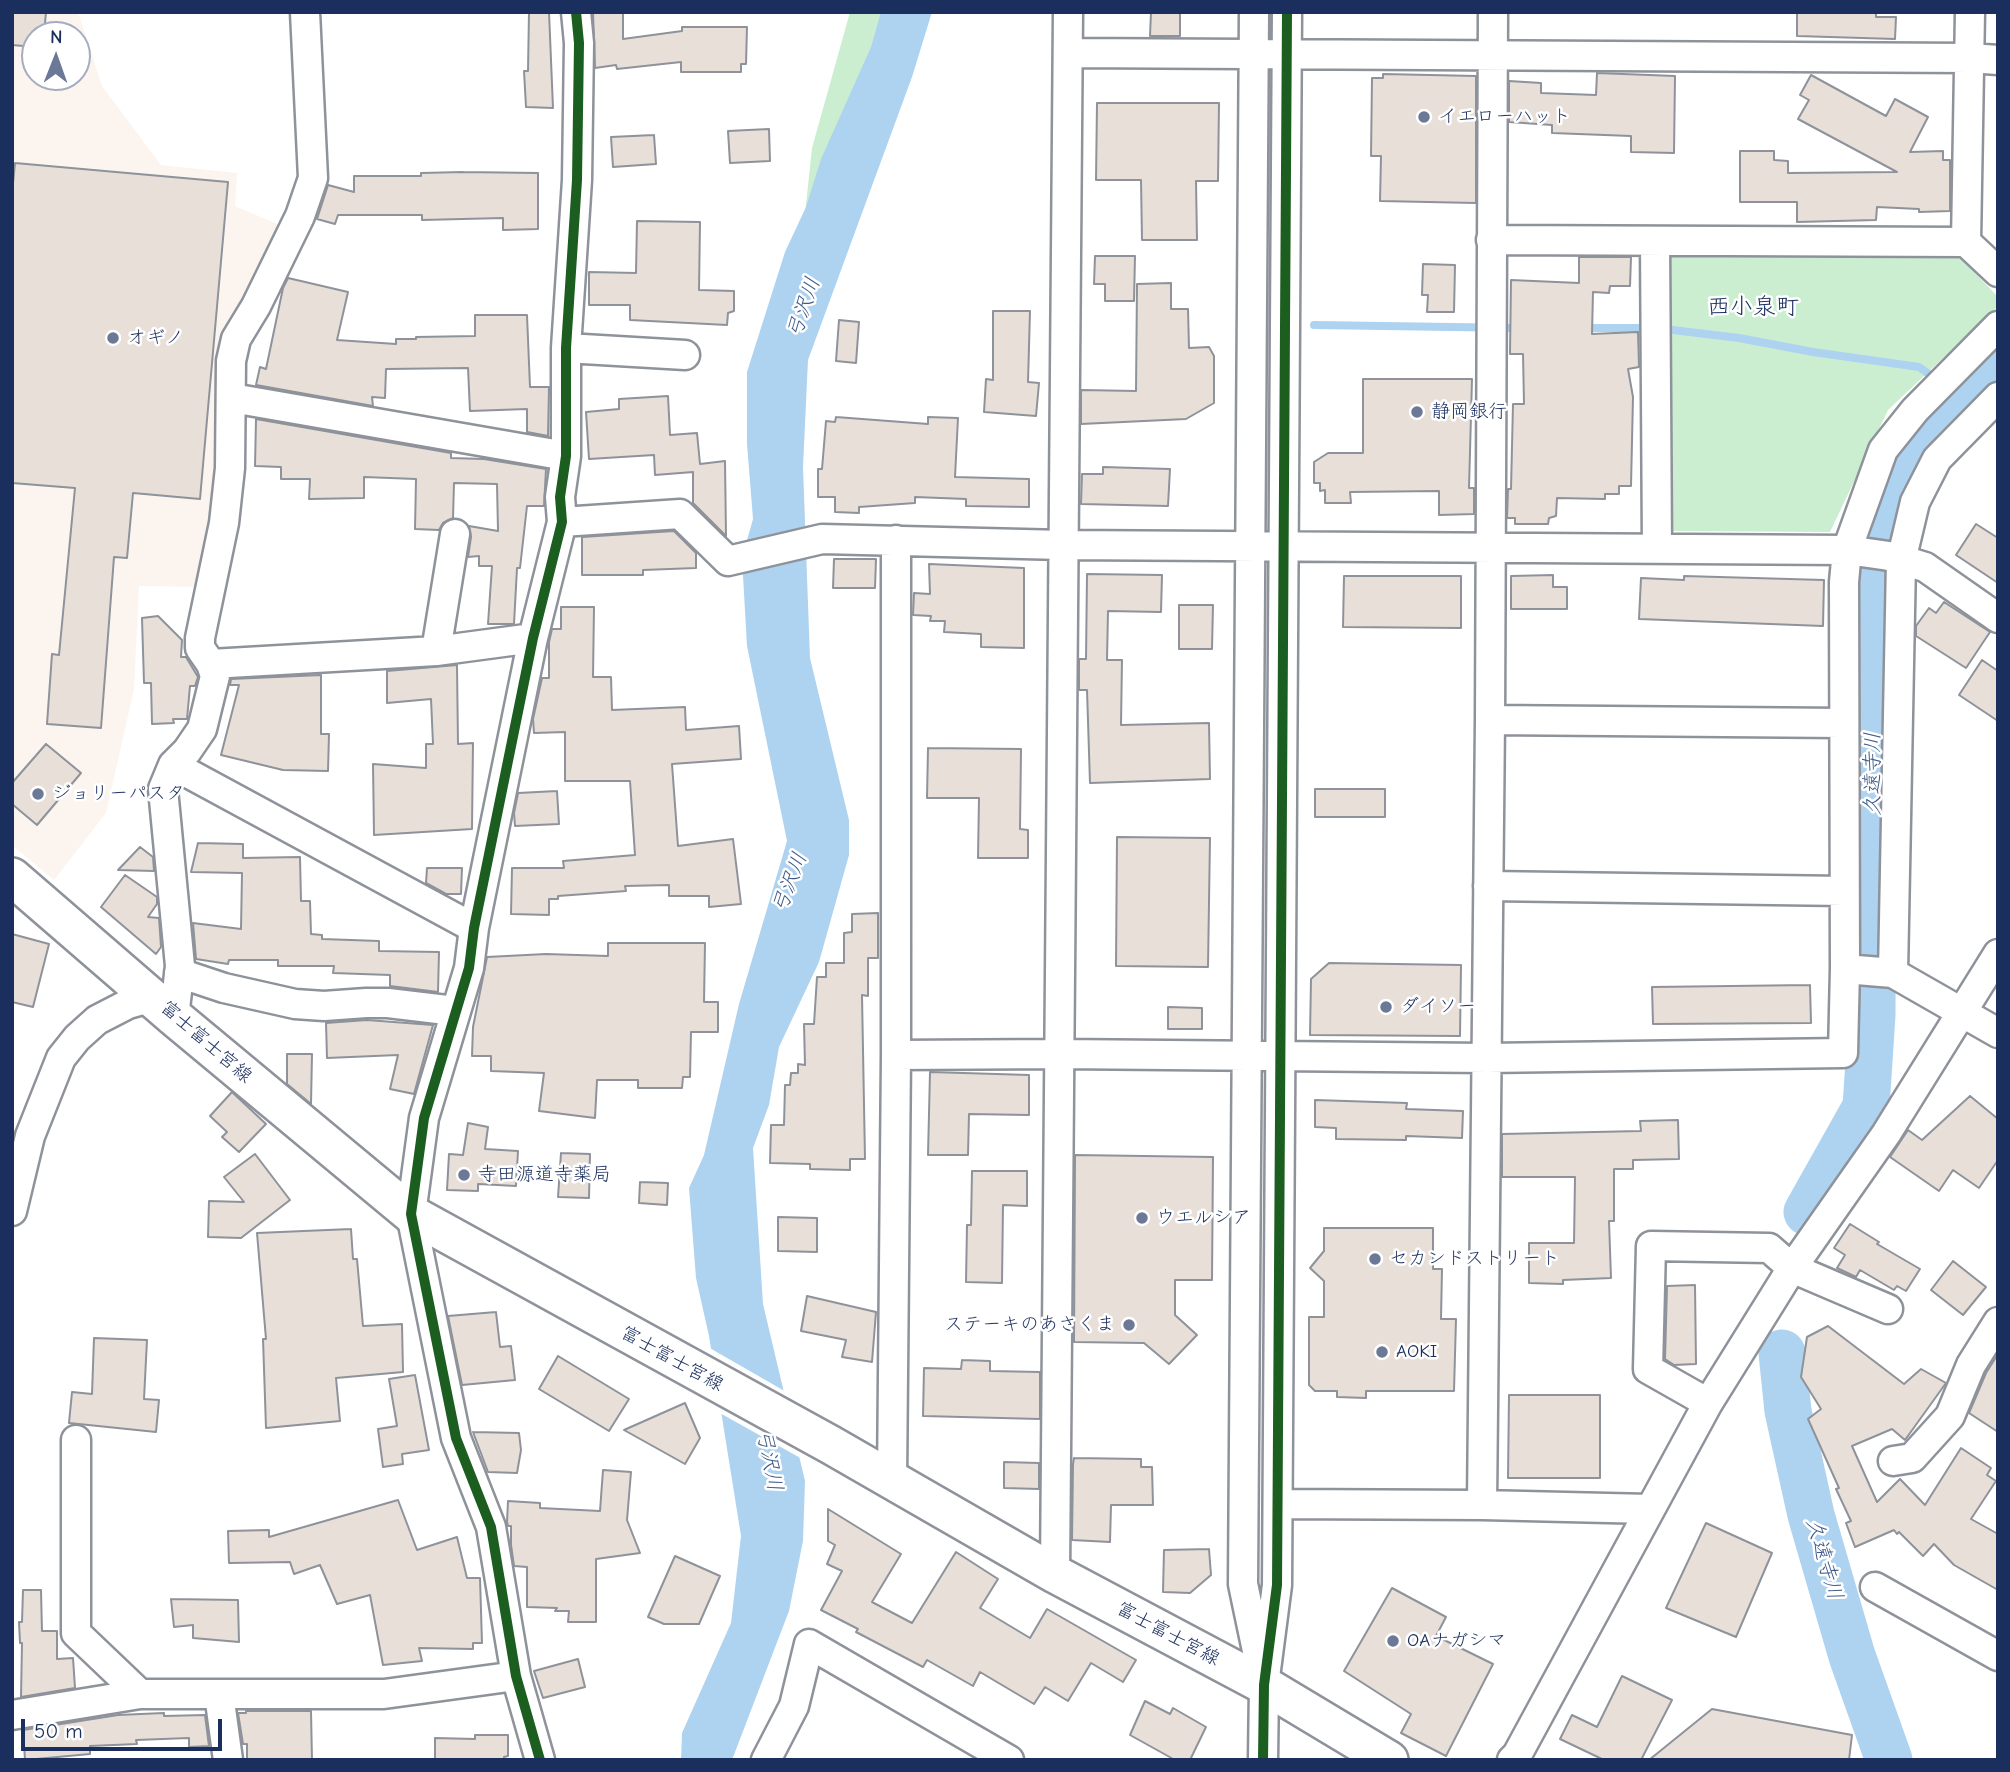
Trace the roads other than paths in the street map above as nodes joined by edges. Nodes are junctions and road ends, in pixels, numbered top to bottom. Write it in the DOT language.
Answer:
graph roads {
  1 [pos="304,12"];
  2 [pos="576,12"];
  3 [pos="1068,12"];
  4 [pos="1254,12"];
  5 [pos="1287,12"];
  6 [pos="1493,12"];
  7 [pos="1970,12"];
  8 [pos="1068,53"];
  9 [pos="1254,53"];
  10 [pos="1287,53"];
  11 [pos="1492,55"];
  12 [pos="1984,59"];
  13 [pos="1491,240"];
  14 [pos="1655,240"];
  15 [pos="1966,242"];
  16 [pos="1998,272"];
  17 [pos="1998,326"];
  18 [pos="566,348"];
  19 [pos="685,355"];
  20 [pos="1998,397"];
  21 [pos="232,398"];
  22 [pos="566,456"];
  23 [pos="562,522"];
  24 [pos="455,534"];
  25 [pos="896,540"];
  26 [pos="1063,545"];
  27 [pos="1249,546"];
  28 [pos="1284,546"];
  29 [pos="1490,548"];
  30 [pos="1657,549"];
  31 [pos="1854,552"];
  32 [pos="1895,558"];
  33 [pos="1998,618"];
  34 [pos="533,638"];
  35 [pos="436,651"];
  36 [pos="211,664"];
  37 [pos="1490,720"];
  38 [pos="1843,723"];
  39 [pos="173,765"];
  40 [pos="12,877"];
  41 [pos="1489,886"];
  42 [pos="1844,891"];
  43 [pos="474,928"];
  44 [pos="1998,954"];
  45 [pos="1849,969"];
  46 [pos="1888,972"];
  47 [pos="169,995"];
  48 [pos="1962,1010"];
  49 [pos="455,1011"];
  50 [pos="1998,1033"];
  51 [pos="1060,1054"];
  52 [pos="896,1055"];
  53 [pos="1246,1056"];
  54 [pos="1281,1056"];
  55 [pos="1487,1058"];
  56 [pos="12,1210"];
  57 [pos="411,1214"];
  58 [pos="1792,1268"];
  59 [pos="1888,1309"];
  60 [pos="1996,1328"];
  61 [pos="1708,1403"];
  62 [pos="76,1440"];
  63 [pos="1894,1461"];
  64 [pos="892,1480"];
  65 [pos="1278,1504"];
  66 [pos="1482,1504"];
  67 [pos="1650,1509"];
  68 [pos="1055,1574"];
  69 [pos="1875,1587"];
  70 [pos="1998,1656"];
  71 [pos="516,1676"];
  72 [pos="1264,1685"];
  73 [pos="140,1694"];
  74 [pos="219,1694"];
  75 [pos="12,1716"];
  76 [pos="228,1760"];
  77 [pos="540,1760"];
  78 [pos="766,1760"];
  79 [pos="1009,1760"];
  80 [pos="1263,1760"];
  81 [pos="1389,1760"];
  82 [pos="1512,1760"];
  1 -- 21 [label="street"];
  2 -- 18 [label="street"];
  3 -- 8 [label="street"];
  4 -- 9 [label="street"];
  5 -- 10 [label="street"];
  6 -- 11 [label="street"];
  7 -- 12 [label="street"];
  8 -- 9 [label="street"];
  8 -- 26 [label="street"];
  9 -- 10 [label="street"];
  9 -- 27 [label="street"];
  10 -- 11 [label="street"];
  10 -- 28 [label="street"];
  11 -- 12 [label="street"];
  11 -- 13 [label="street"];
  12 -- 15 [label="street"];
  13 -- 14 [label="street"];
  13 -- 29 [label="street"];
  14 -- 15 [label="street"];
  14 -- 30 [label="street"];
  15 -- 16 [label="street"];
  17 -- 31 [label="street"];
  18 -- 19 [label="street"];
  18 -- 22 [label="street"];
  20 -- 32 [label="street"];
  21 -- 22 [label="street"];
  21 -- 36 [label="street"];
  22 -- 23 [label="street"];
  23 -- 25 [label="street"];
  23 -- 34 [label="street"];
  24 -- 35 [label="street"];
  25 -- 26 [label="street"];
  25 -- 52 [label="street"];
  26 -- 27 [label="street"];
  26 -- 51 [label="street"];
  27 -- 28 [label="street"];
  27 -- 53 [label="street"];
  28 -- 29 [label="street"];
  28 -- 54 [label="street"];
  29 -- 30 [label="street"];
  29 -- 37 [label="street"];
  30 -- 31 [label="street"];
  31 -- 32 [label="street"];
  31 -- 38 [label="street"];
  32 -- 33 [label="street"];
  32 -- 46 [label="street"];
  34 -- 35 [label="street"];
  34 -- 43 [label="street"];
  35 -- 36 [label="street"];
  36 -- 39 [label="street"];
  37 -- 38 [label="street"];
  37 -- 41 [label="street"];
  38 -- 42 [label="street"];
  39 -- 43 [label="street"];
  39 -- 47 [label="street"];
  40 -- 47 [label="main road, 富士富士宮線"];
  41 -- 42 [label="street"];
  41 -- 55 [label="street"];
  42 -- 45 [label="street"];
  43 -- 49 [label="street"];
  44 -- 48 [label="street"];
  45 -- 46 [label="street"];
  45 -- 55 [label="street"];
  46 -- 48 [label="street"];
  47 -- 49 [label="street"];
  47 -- 56 [label="street"];
  47 -- 57 [label="main road, 富士富士宮線"];
  48 -- 50 [label="street"];
  48 -- 58 [label="street"];
  49 -- 57 [label="street"];
  51 -- 52 [label="street"];
  51 -- 53 [label="street"];
  51 -- 68 [label="street"];
  52 -- 64 [label="street"];
  53 -- 54 [label="street"];
  53 -- 72 [label="street"];
  54 -- 55 [label="street"];
  54 -- 65 [label="street"];
  55 -- 66 [label="street"];
  57 -- 64 [label="main road, 富士富士宮線"];
  57 -- 71 [label="street"];
  58 -- 59 [label="street"];
  58 -- 61 [label="street"];
  58 -- 61 [label="street"];
  60 -- 63 [label="street"];
  61 -- 67 [label="street"];
  62 -- 73 [label="street"];
  64 -- 68 [label="main road, 富士富士宮線"];
  65 -- 66 [label="street"];
  65 -- 72 [label="street"];
  66 -- 67 [label="street"];
  67 -- 82 [label="street"];
  68 -- 72 [label="main road, 富士富士宮線"];
  69 -- 70 [label="street"];
  71 -- 74 [label="street"];
  71 -- 77 [label="street"];
  72 -- 80 [label="street"];
  72 -- 81 [label="main road, 富士富士宮線"];
  73 -- 74 [label="street"];
  73 -- 75 [label="street"];
  74 -- 76 [label="street"];
  78 -- 79 [label="street"];
}
